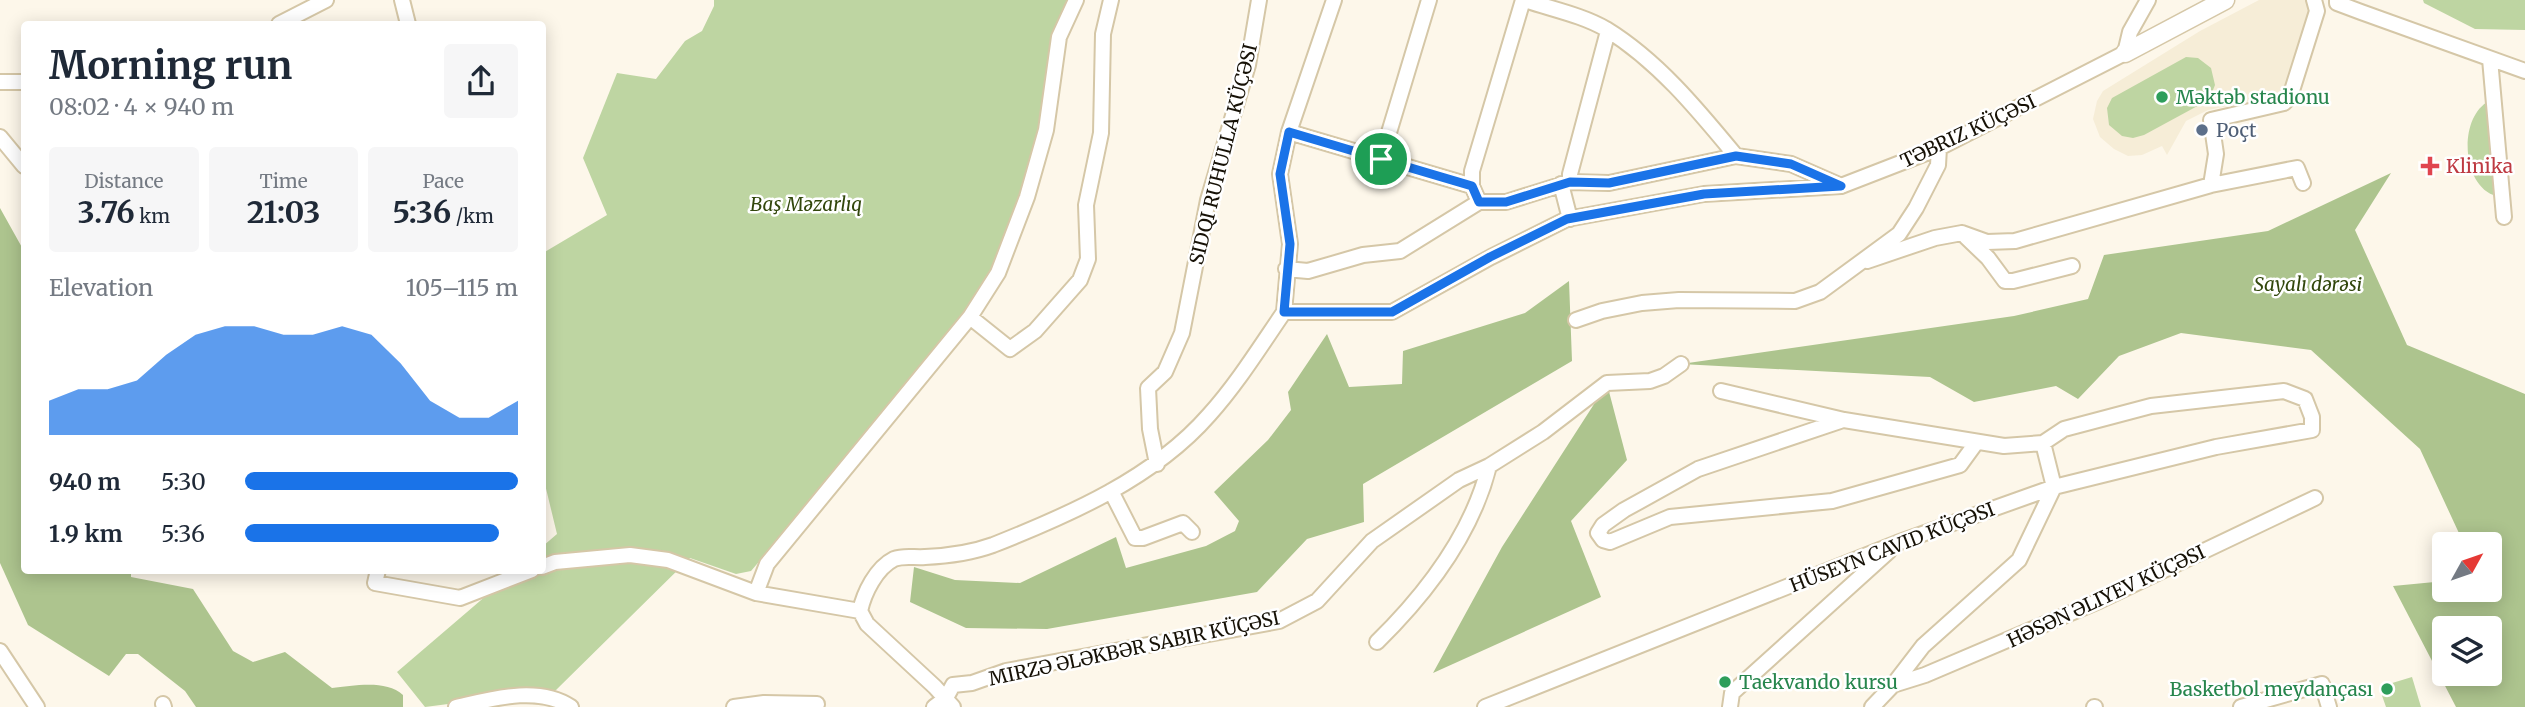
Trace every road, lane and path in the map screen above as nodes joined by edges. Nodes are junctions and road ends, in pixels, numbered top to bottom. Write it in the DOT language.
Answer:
graph roads {
  1 [pos="326,0"];
  2 [pos="402,0"];
  3 [pos="1076,0"];
  4 [pos="1111,0"];
  5 [pos="1259,0"];
  6 [pos="1334,0"];
  7 [pos="1429,0"];
  8 [pos="1524,0"];
  9 [pos="2148,0"];
  10 [pos="2225,0"];
  11 [pos="2314,0"];
  12 [pos="2334,1"];
  13 [pos="285,21"];
  14 [pos="407,21"];
  15 [pos="1608,31"];
  16 [pos="2125,53"];
  17 [pos="2490,59"];
  18 [pos="2525,71"];
  19 [pos="0,82"];
  20 [pos="21,82"];
  21 [pos="1289,132"];
  22 [pos="0,137"];
  23 [pos="1939,148"];
  24 [pos="1736,156"];
  25 [pos="1381,159"];
  26 [pos="21,162"];
  27 [pos="1565,183"];
  28 [pos="2303,183"];
  29 [pos="2211,185"];
  30 [pos="1472,186"];
  31 [pos="1841,186"];
  32 [pos="1479,202"];
  33 [pos="2504,217"];
  34 [pos="1570,219"];
  35 [pos="1962,233"];
  36 [pos="1862,262"];
  37 [pos="2072,266"];
  38 [pos="1286,269"];
  39 [pos="1284,312"];
  40 [pos="970,317"];
  41 [pos="1576,320"];
  42 [pos="1681,364"];
  43 [pos="1721,391"];
  44 [pos="1844,420"];
  45 [pos="1976,443"];
  46 [pos="2043,443"];
  47 [pos="1157,464"];
  48 [pos="1489,466"];
  49 [pos="2054,487"];
  50 [pos="1111,491"];
  51 [pos="2315,498"];
  52 [pos="1192,532"];
  53 [pos="1897,543"];
  54 [pos="546,565"];
  55 [pos="377,574"];
  56 [pos="522,574"];
  57 [pos="756,593"];
  58 [pos="860,611"];
  59 [pos="1377,642"];
  60 [pos="0,651"];
  61 [pos="1893,685"];
  62 [pos="817,704"];
  63 [pos="944,704"];
  64 [pos="37,707"];
  65 [pos="456,707"];
  66 [pos="571,707"];
  67 [pos="734,707"];
  68 [pos="1485,707"];
  69 [pos="1730,707"];
  70 [pos="1873,707"];
  71 [pos="2241,707"];
  72 [pos="2329,707"];
  1 -- 13 [label="street"];
  2 -- 14 [label="street"];
  3 -- 40 [label="street"];
  4 -- 40 [label="street"];
  5 -- 47 [label="street, SIDQI RUHULLA KÜÇƏSI"];
  6 -- 21 [label="street"];
  7 -- 25 [label="street"];
  8 -- 15 [label="street"];
  8 -- 30 [label="street"];
  9 -- 16 [label="street"];
  10 -- 16 [label="main road"];
  11 -- 29 [label="street"];
  12 -- 17 [label="street"];
  15 -- 24 [label="street"];
  15 -- 27 [label="street"];
  16 -- 23 [label="street, TƏBRIZ KÜÇƏSI"];
  17 -- 18 [label="street"];
  17 -- 33 [label="street"];
  19 -- 20 [label="street"];
  21 -- 25 [label="street"];
  21 -- 38 [label="street"];
  22 -- 26 [label="street"];
  23 -- 31 [label="street, TƏBRIZ KÜÇƏSI"];
  23 -- 36 [label="street"];
  24 -- 27 [label="street"];
  24 -- 31 [label="street"];
  25 -- 30 [label="street"];
  27 -- 32 [label="street"];
  27 -- 34 [label="street"];
  28 -- 29 [label="street"];
  29 -- 35 [label="street"];
  30 -- 32 [label="street"];
  31 -- 34 [label="street, TƏBRIZ KÜÇƏSI"];
  32 -- 38 [label="street"];
  34 -- 39 [label="street, TƏBRIZ KÜÇƏSI"];
  35 -- 36 [label="street"];
  35 -- 37 [label="street"];
  36 -- 41 [label="street"];
  38 -- 39 [label="street"];
  39 -- 47 [label="street"];
  40 -- 57 [label="street"];
  42 -- 48 [label="street, MIRZƏ ƏLƏKBƏR SABIR KÜÇƏSI"];
  43 -- 44 [label="street"];
  44 -- 45 [label="street"];
  44 -- 45 [label="street"];
  45 -- 46 [label="street"];
  46 -- 49 [label="street"];
  46 -- 49 [label="street, HÜSEYN CAVID KÜÇƏSI"];
  47 -- 50 [label="street"];
  48 -- 59 [label="street"];
  48 -- 63 [label="street, MIRZƏ ƏLƏKBƏR SABIR KÜÇƏSI"];
  49 -- 53 [label="street, HÜSEYN CAVID KÜÇƏSI"];
  49 -- 61 [label="street"];
  50 -- 52 [label="street"];
  50 -- 58 [label="street"];
  51 -- 61 [label="street, HƏSƏN ƏLIYEV KÜÇƏSI"];
  53 -- 68 [label="street, HÜSEYN CAVID KÜÇƏSI"];
  53 -- 69 [label="street"];
  54 -- 57 [label="street"];
  55 -- 56 [label="street"];
  57 -- 58 [label="street"];
  58 -- 63 [label="street"];
  60 -- 64 [label="street"];
  61 -- 70 [label="street"];
  62 -- 67 [label="street"];
  65 -- 66 [label="street"];
  71 -- 72 [label="street"];
}
